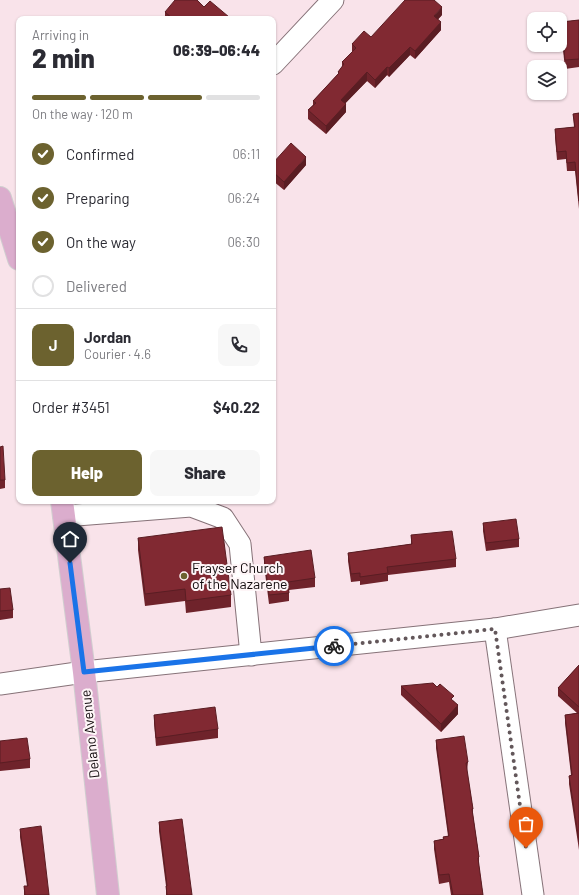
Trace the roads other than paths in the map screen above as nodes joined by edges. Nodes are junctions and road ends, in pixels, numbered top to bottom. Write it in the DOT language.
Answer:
graph roads {
  1 [pos="333,0"];
  2 [pos="276,61"];
  3 [pos="0,198"];
  4 [pos="16,249"];
  5 [pos="63,509"];
  6 [pos="579,615"];
  7 [pos="495,629"];
  8 [pos="251,655"];
  9 [pos="84,672"];
  10 [pos="0,684"];
  11 [pos="108,895"];
  12 [pos="533,895"];
  1 -- 2 [label="street"];
  3 -- 4 [label="main road"];
  5 -- 8 [label="street"];
  5 -- 9 [label="main road, Delano Avenue"];
  6 -- 7 [label="street"];
  7 -- 8 [label="street"];
  7 -- 12 [label="street"];
  8 -- 9 [label="street"];
  9 -- 10 [label="street"];
  9 -- 11 [label="main road, Delano Avenue"];
}
